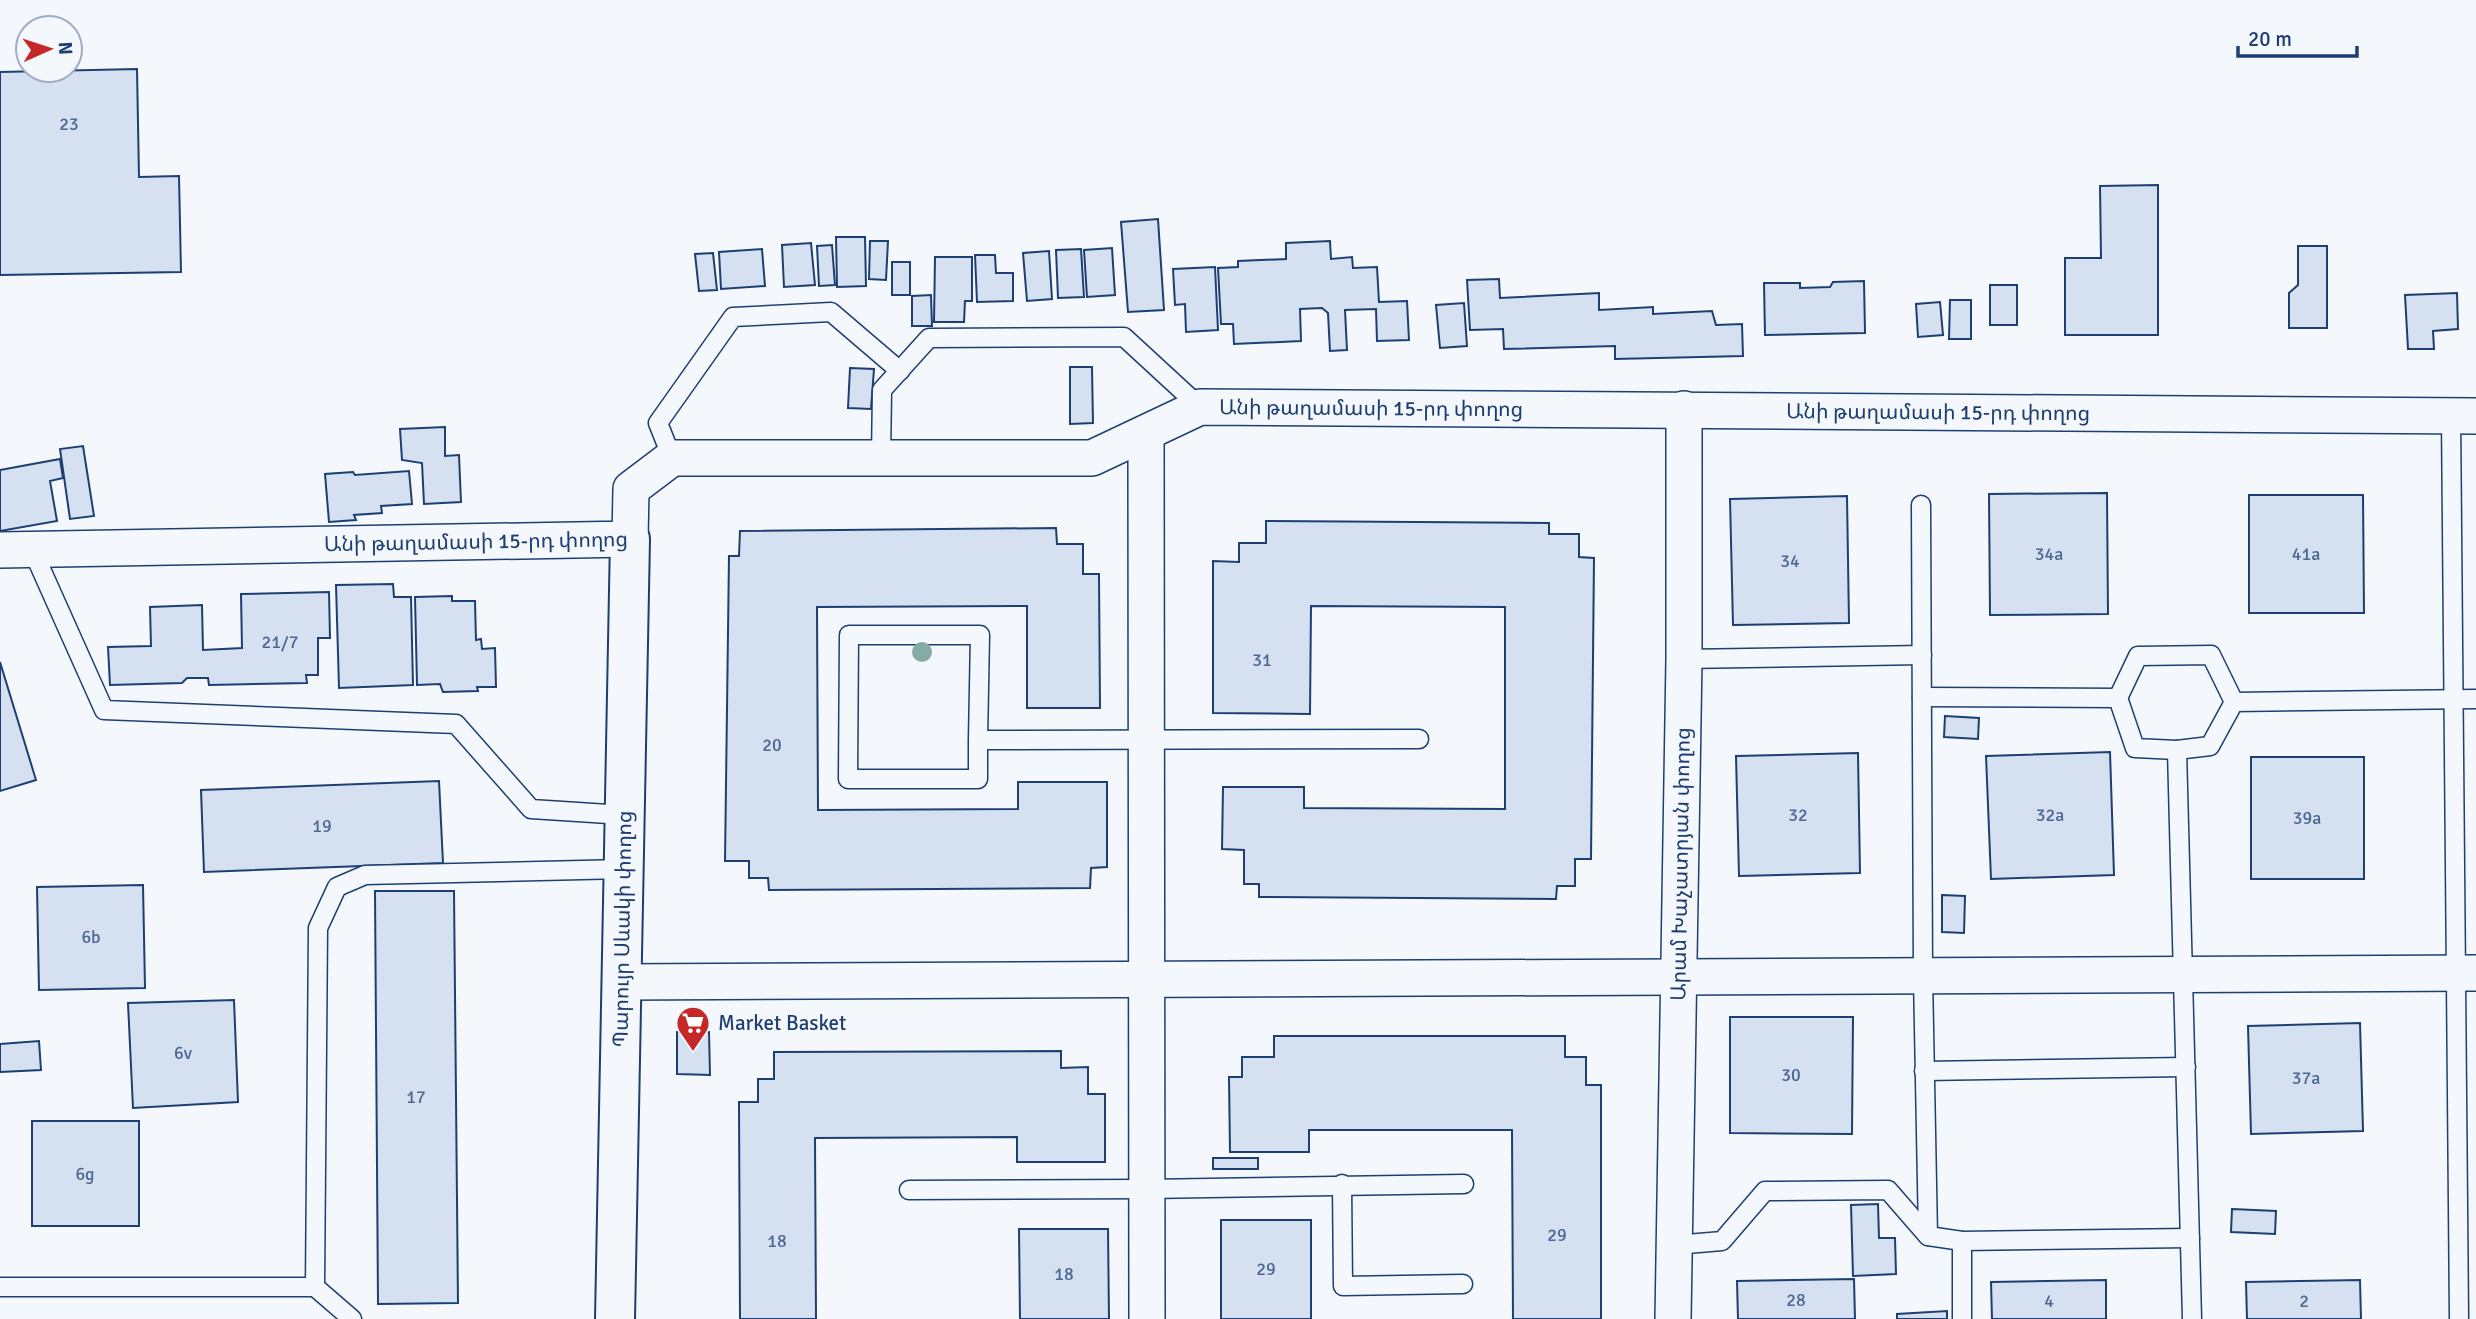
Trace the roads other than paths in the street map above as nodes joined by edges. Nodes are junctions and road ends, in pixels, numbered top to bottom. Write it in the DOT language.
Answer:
graph roads {
  1 [pos="900,371"];
  2 [pos="1200,407"];
  3 [pos="1684,410"];
  4 [pos="2464,416"];
  5 [pos="1146,433"];
  6 [pos="672,458"];
  7 [pos="881,458"];
  8 [pos="1921,505"];
  9 [pos="630,539"];
  10 [pos="16,550"];
  11 [pos="1922,655"];
  12 [pos="1684,659"];
  13 [pos="1922,697"];
  14 [pos="2118,698"];
  15 [pos="2453,699"];
  16 [pos="2476,699"];
  17 [pos="2234,702"];
  18 [pos="1419,739"];
  19 [pos="978,740"];
  20 [pos="1146,741"];
  21 [pos="2177,750"];
  22 [pos="624,815"];
  23 [pos="624,869"];
  24 [pos="2466,974"];
  25 [pos="2183,975"];
  26 [pos="1923,976"];
  27 [pos="1681,977"];
  28 [pos="1146,981"];
  29 [pos="624,982"];
  30 [pos="2186,1068"];
  31 [pos="1924,1071"];
  32 [pos="1342,1184"];
  33 [pos="1464,1184"];
  34 [pos="909,1189"];
  35 [pos="1147,1189"];
  36 [pos="1928,1236"];
  37 [pos="2190,1238"];
  38 [pos="1962,1241"];
  39 [pos="1675,1245"];
  40 [pos="1463,1284"];
  41 [pos="0,1287"];
  42 [pos="315,1287"];
  43 [pos="352,1319"];
  44 [pos="615,1319"];
  45 [pos="1147,1319"];
  46 [pos="1673,1319"];
  47 [pos="1962,1319"];
  48 [pos="2192,1319"];
  49 [pos="2459,1319"];
  1 -- 2 [label="lane"];
  1 -- 6 [label="lane"];
  1 -- 7 [label="lane"];
  2 -- 3 [label="street, Անի թաղամասի 15-րդ փողոց"];
  2 -- 5 [label="street, Անի թաղամասի 15-րդ փողոց"];
  3 -- 4 [label="street, Անի թաղամասի 15-րդ փողոց"];
  3 -- 12 [label="street, Արամ Խաչատրյան փողոց"];
  4 -- 15 [label="lane"];
  5 -- 7 [label="street, Անի թաղամասի 15-րդ փողոց"];
  5 -- 20 [label="street"];
  6 -- 7 [label="street, Անի թաղամասի 15-րդ փողոց"];
  6 -- 9 [label="street, Անի թաղամասի 15-րդ փողոց"];
  8 -- 11 [label="lane"];
  9 -- 10 [label="street, Անի թաղամասի 15-րդ փողոց"];
  9 -- 22 [label="street, Պարույր Սևակի փողոց"];
  10 -- 22 [label="lane"];
  11 -- 12 [label="lane"];
  11 -- 13 [label="lane"];
  12 -- 27 [label="street, Արամ Խաչատրյան փողոց"];
  13 -- 14 [label="lane"];
  13 -- 26 [label="lane"];
  14 -- 17 [label="lane"];
  14 -- 21 [label="lane"];
  15 -- 16 [label="lane"];
  15 -- 17 [label="lane"];
  15 -- 24 [label="lane"];
  17 -- 21 [label="lane"];
  18 -- 20 [label="lane"];
  19 -- 19 [label="lane"];
  19 -- 20 [label="lane"];
  20 -- 28 [label="street"];
  21 -- 25 [label="lane"];
  22 -- 23 [label="street, Պարույր Սևակի փողոց"];
  23 -- 29 [label="street, Պարույր Սևակի փողոց"];
  23 -- 42 [label="lane"];
  24 -- 25 [label="street"];
  24 -- 49 [label="lane"];
  25 -- 26 [label="street"];
  25 -- 30 [label="lane"];
  26 -- 27 [label="street"];
  26 -- 31 [label="lane"];
  27 -- 28 [label="street"];
  27 -- 39 [label="street, Արամ Խաչատրյան փողոց"];
  28 -- 29 [label="street"];
  28 -- 35 [label="street"];
  29 -- 44 [label="street, Պարույր Սևակի փողոց"];
  30 -- 31 [label="lane"];
  30 -- 37 [label="lane"];
  31 -- 36 [label="lane"];
  32 -- 33 [label="lane"];
  32 -- 35 [label="lane"];
  32 -- 40 [label="lane"];
  34 -- 35 [label="lane"];
  35 -- 45 [label="street"];
  36 -- 38 [label="lane"];
  36 -- 39 [label="lane"];
  37 -- 38 [label="lane"];
  37 -- 48 [label="lane"];
  38 -- 47 [label="lane"];
  39 -- 46 [label="street, Արամ Խաչատրյան փողոց"];
  41 -- 42 [label="lane"];
  42 -- 43 [label="lane"];
}
